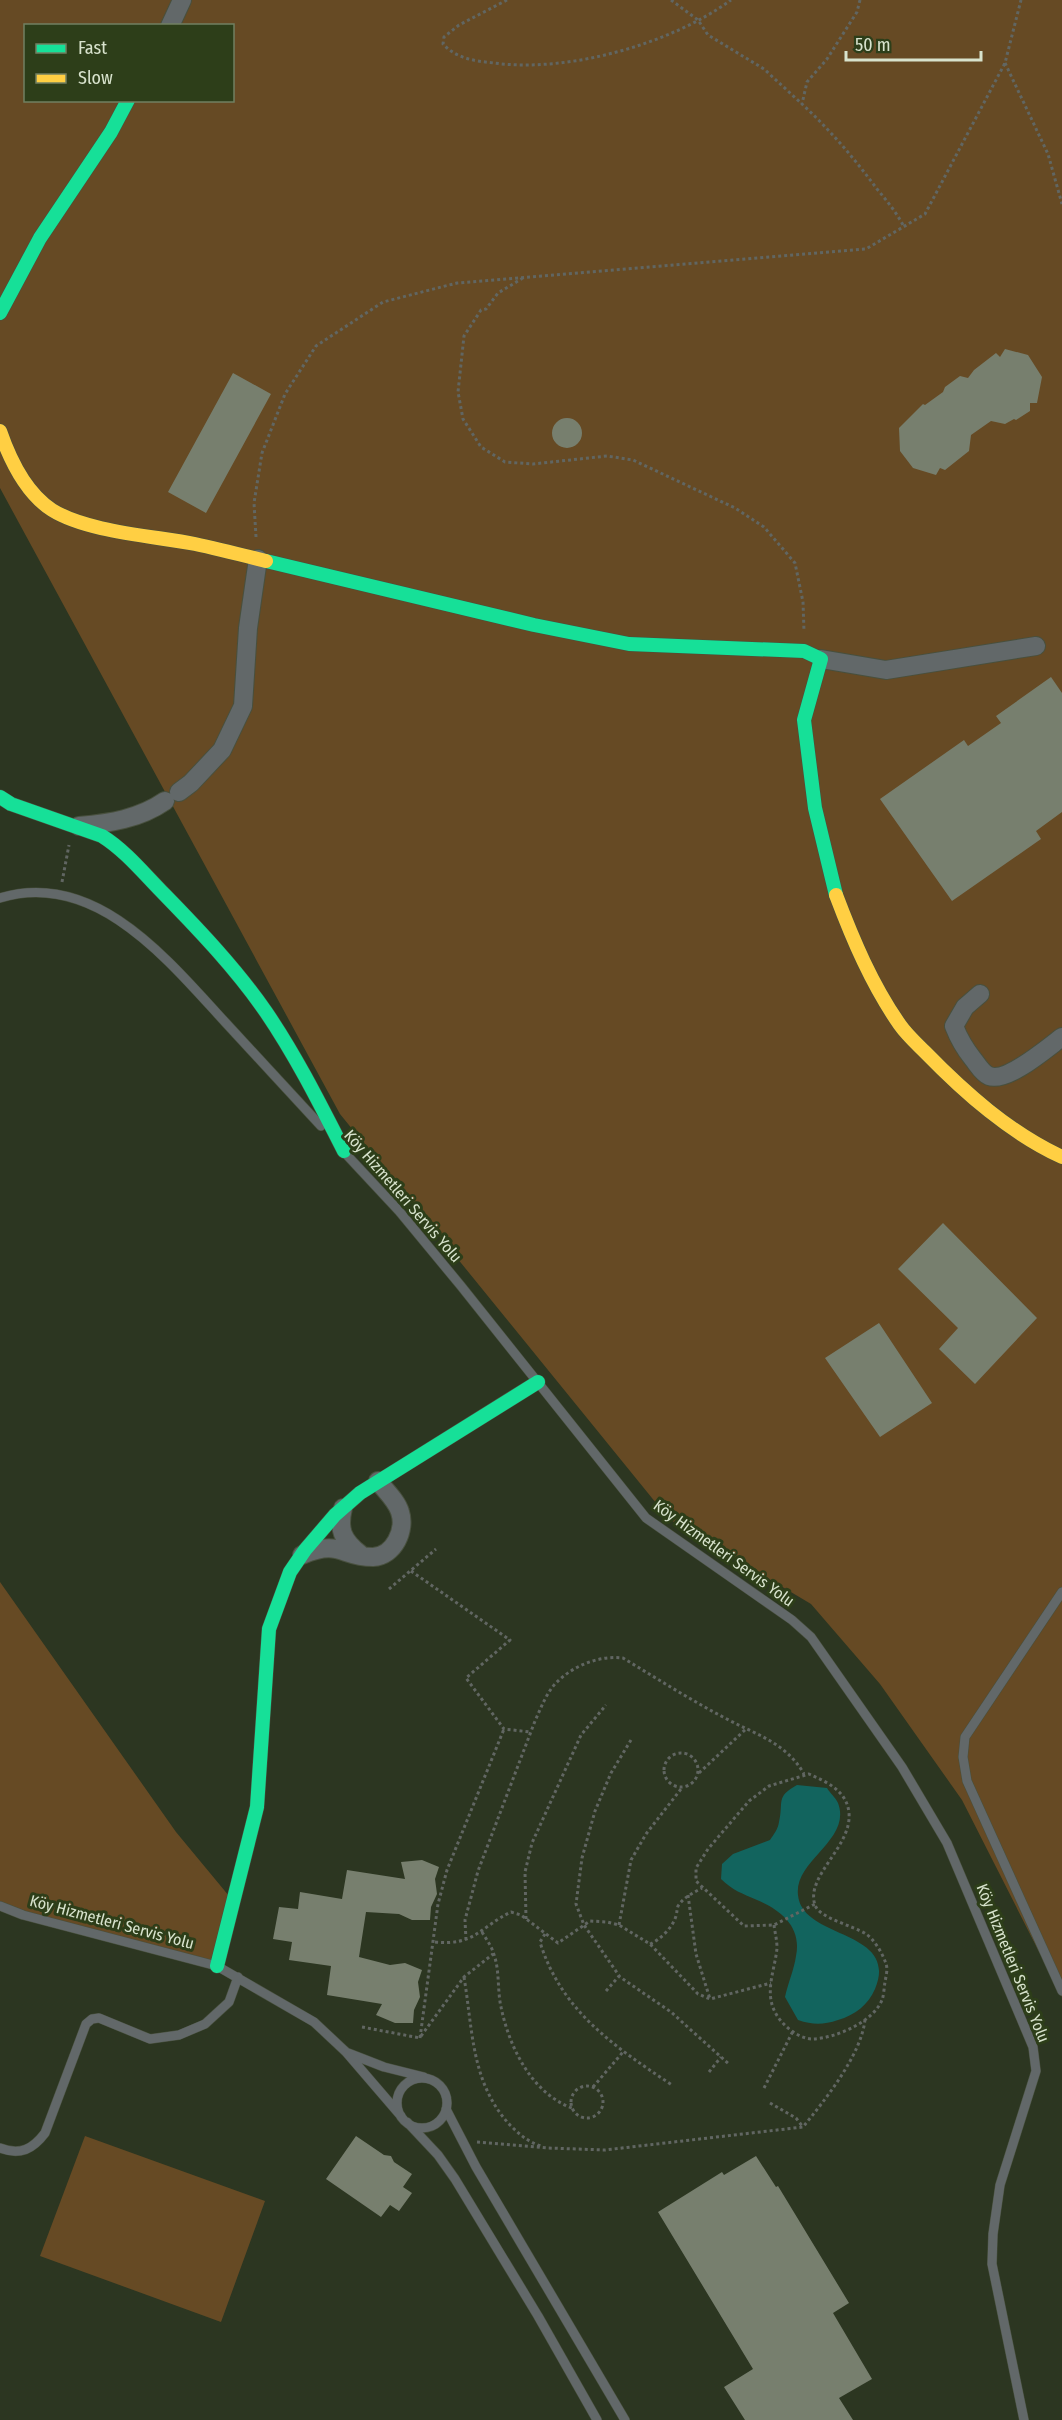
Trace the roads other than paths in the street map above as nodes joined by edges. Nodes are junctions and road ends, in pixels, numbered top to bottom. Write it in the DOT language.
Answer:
graph roads {
  1 [pos="182,0"];
  2 [pos="171,24"];
  3 [pos="127,102"];
  4 [pos="0,313"];
  5 [pos="0,431"];
  6 [pos="258,559"];
  7 [pos="1036,646"];
  8 [pos="813,655"];
  9 [pos="0,797"];
  10 [pos="76,826"];
  11 [pos="0,898"];
  12 [pos="980,994"];
  13 [pos="1062,1037"];
  14 [pos="344,1151"];
  15 [pos="1062,1156"];
  16 [pos="538,1382"];
  17 [pos="378,1481"];
  18 [pos="344,1508"];
  19 [pos="301,1556"];
  20 [pos="361,1556"];
  21 [pos="1062,1592"];
  22 [pos="0,1906"];
  23 [pos="217,1966"];
  24 [pos="238,1977"];
  25 [pos="1062,1991"];
  26 [pos="346,2052"];
  27 [pos="427,2078"];
  28 [pos="446,2109"];
  29 [pos="404,2119"];
  30 [pos="0,2148"];
  31 [pos="597,2420"];
  32 [pos="625,2420"];
  33 [pos="1024,2420"];
  1 -- 2 [label="street"];
  3 -- 4 [label="street"];
  5 -- 6 [label="street"];
  6 -- 8 [label="street"];
  6 -- 10 [label="street"];
  7 -- 8 [label="street"];
  8 -- 15 [label="street"];
  9 -- 10 [label="street"];
  10 -- 14 [label="street"];
  11 -- 14 [label="lane, Köy Hizmetleri Servis Yolu"];
  12 -- 13 [label="street"];
  14 -- 16 [label="lane, Köy Hizmetleri Servis Yolu"];
  16 -- 17 [label="street"];
  16 -- 33 [label="lane, Köy Hizmetleri Servis Yolu"];
  17 -- 18 [label="street"];
  17 -- 20 [label="street"];
  18 -- 19 [label="street"];
  18 -- 20 [label="street"];
  19 -- 20 [label="street"];
  19 -- 23 [label="street"];
  21 -- 25 [label="lane"];
  22 -- 23 [label="lane, Köy Hizmetleri Servis Yolu"];
  23 -- 24 [label="lane, Köy Hizmetleri Servis Yolu"];
  24 -- 26 [label="lane, Köy Hizmetleri Servis Yolu"];
  24 -- 30 [label="lane"];
  26 -- 27 [label="lane"];
  26 -- 29 [label="lane, Köy Hizmetleri Servis Yolu"];
  27 -- 28 [label="lane"];
  27 -- 29 [label="lane"];
  28 -- 29 [label="lane"];
  28 -- 32 [label="lane"];
  29 -- 31 [label="lane, Köy Hizmetleri Servis Yolu"];
}
